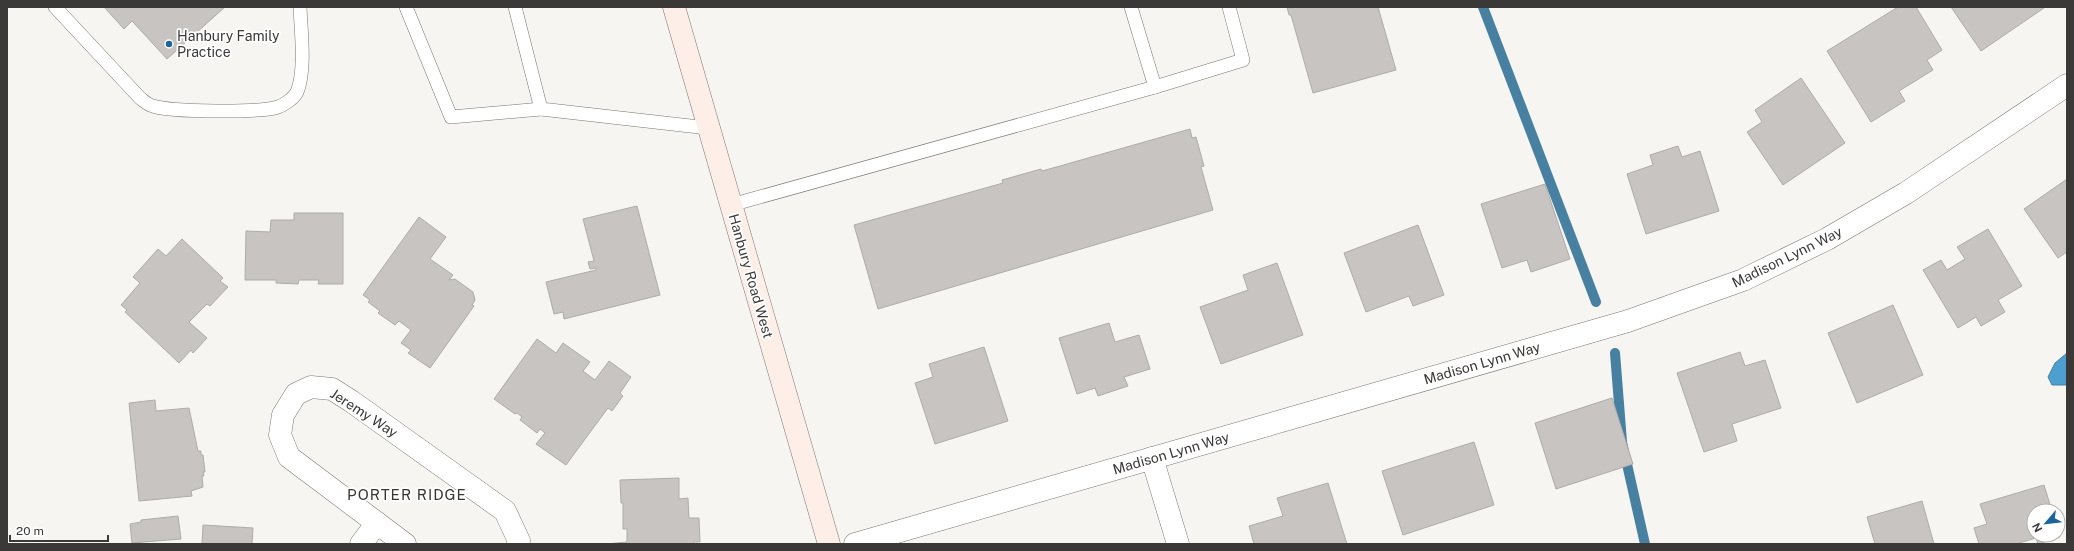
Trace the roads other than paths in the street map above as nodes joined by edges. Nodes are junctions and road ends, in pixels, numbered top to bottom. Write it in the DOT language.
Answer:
graph roads {
  1 [pos="55,7"];
  2 [pos="300,7"];
  3 [pos="406,7"];
  4 [pos="515,7"];
  5 [pos="674,7"];
  6 [pos="1131,7"];
  7 [pos="1229,7"];
  8 [pos="2067,85"];
  9 [pos="1155,87"];
  10 [pos="541,109"];
  11 [pos="708,128"];
  12 [pos="731,205"];
  13 [pos="1152,458"];
  14 [pos="377,524"];
  15 [pos="361,544"];
  16 [pos="405,544"];
  17 [pos="518,544"];
  18 [pos="829,544"];
  19 [pos="855,544"];
  20 [pos="1178,544"];
  1 -- 2 [label="lane"];
  3 -- 10 [label="lane"];
  4 -- 10 [label="lane"];
  5 -- 11 [label="main road, Hanbury Road West"];
  6 -- 9 [label="lane"];
  7 -- 9 [label="lane"];
  8 -- 13 [label="street, Madison Lynn Way"];
  9 -- 12 [label="lane"];
  10 -- 11 [label="lane"];
  11 -- 12 [label="main road, Hanbury Road West"];
  12 -- 18 [label="main road, Hanbury Road West"];
  13 -- 19 [label="street, Madison Lynn Way"];
  13 -- 20 [label="street"];
  14 -- 15 [label="street"];
  14 -- 16 [label="street, Jeremy Way"];
  14 -- 17 [label="street, Jeremy Way"];
}
